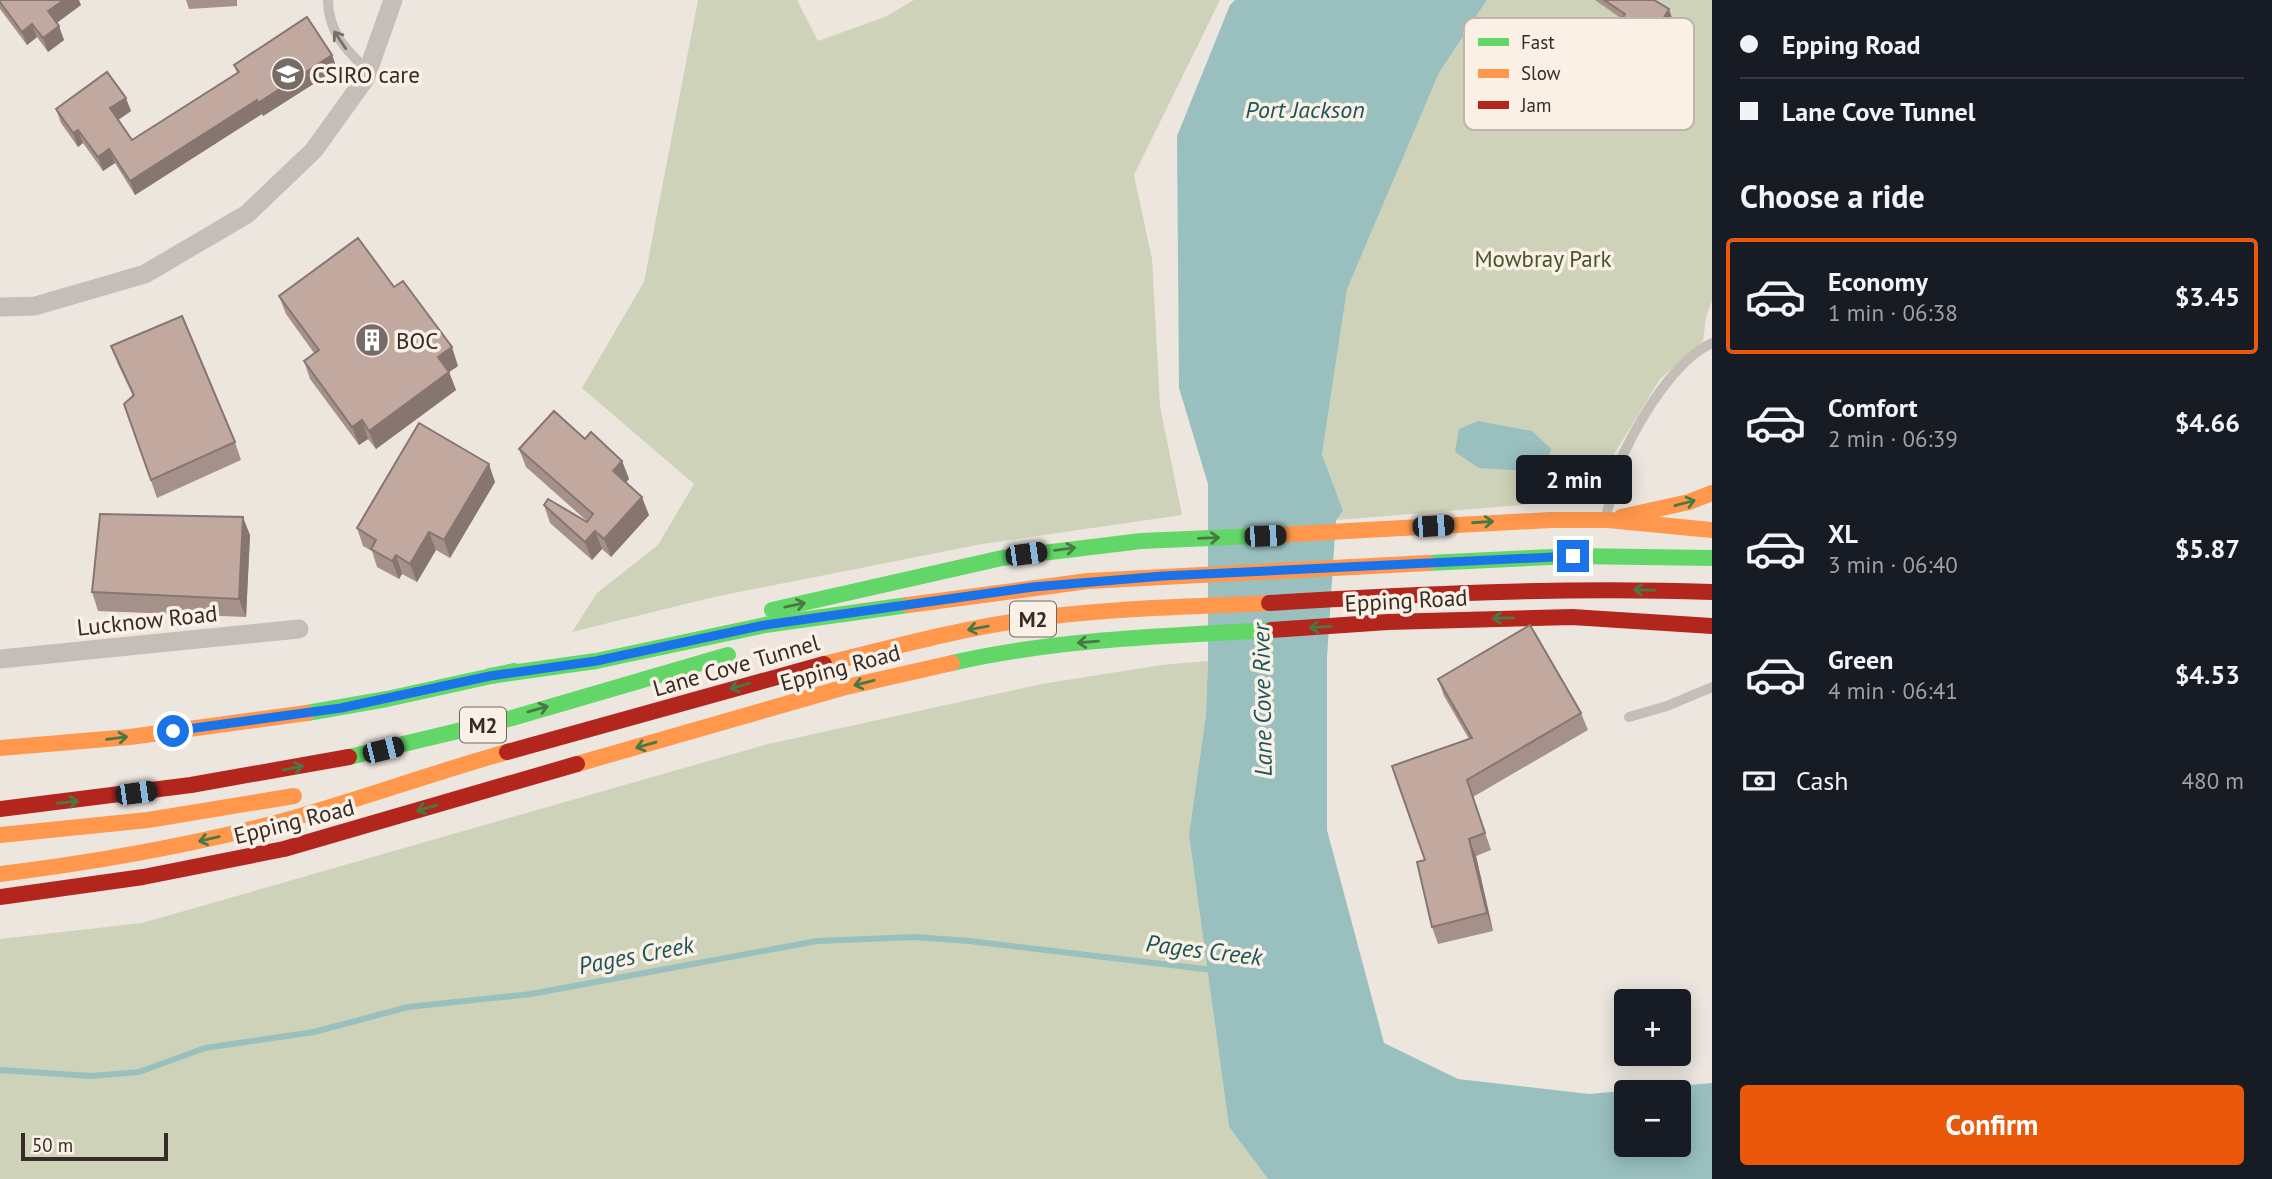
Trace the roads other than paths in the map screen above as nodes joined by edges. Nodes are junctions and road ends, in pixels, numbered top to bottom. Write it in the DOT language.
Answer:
graph roads {
  1 [pos="328,0"];
  2 [pos="393,0"];
  3 [pos="368,72"];
  4 [pos="0,307"];
  5 [pos="1712,343"];
  6 [pos="1712,493"];
  7 [pos="1606,520"];
  8 [pos="1712,530"];
  9 [pos="1712,558"];
  10 [pos="1712,592"];
  11 [pos="957,598"];
  12 [pos="1712,626"];
  13 [pos="299,629"];
  14 [pos="787,638"];
  15 [pos="737,652"];
  16 [pos="0,659"];
  17 [pos="490,676"];
  18 [pos="1712,688"];
  19 [pos="1629,717"];
  20 [pos="0,748"];
  21 [pos="486,758"];
  22 [pos="342,786"];
  23 [pos="316,792"];
  24 [pos="0,809"];
  25 [pos="0,835"];
  26 [pos="0,874"];
  27 [pos="0,897"];
  3 -- 1 [label="lane, one-way"];
  2 -- 3 [label="street"];
  3 -- 4 [label="street"];
  5 -- 7 [label="lane"];
  7 -- 6 [label="main road, one-way"];
  7 -- 8 [label="main road"];
  17 -- 7 [label="main road, one-way"];
  9 -- 11 [label="main road, M2"];
  10 -- 21 [label="main road, Lane Cove Tunnel / M2, one-way"];
  11 -- 14 [label="main road, M2"];
  11 -- 17 [label="main road, M2"];
  12 -- 27 [label="main road, Epping Road, one-way"];
  13 -- 16 [label="street, Lucknow Road"];
  24 -- 15 [label="main road, M2, one-way"];
  20 -- 17 [label="main road, one-way"];
  18 -- 19 [label="lane"];
  21 -- 22 [label="main road, M2"];
  21 -- 26 [label="main road, M2, one-way"];
  23 -- 25 [label="main road"];
}
